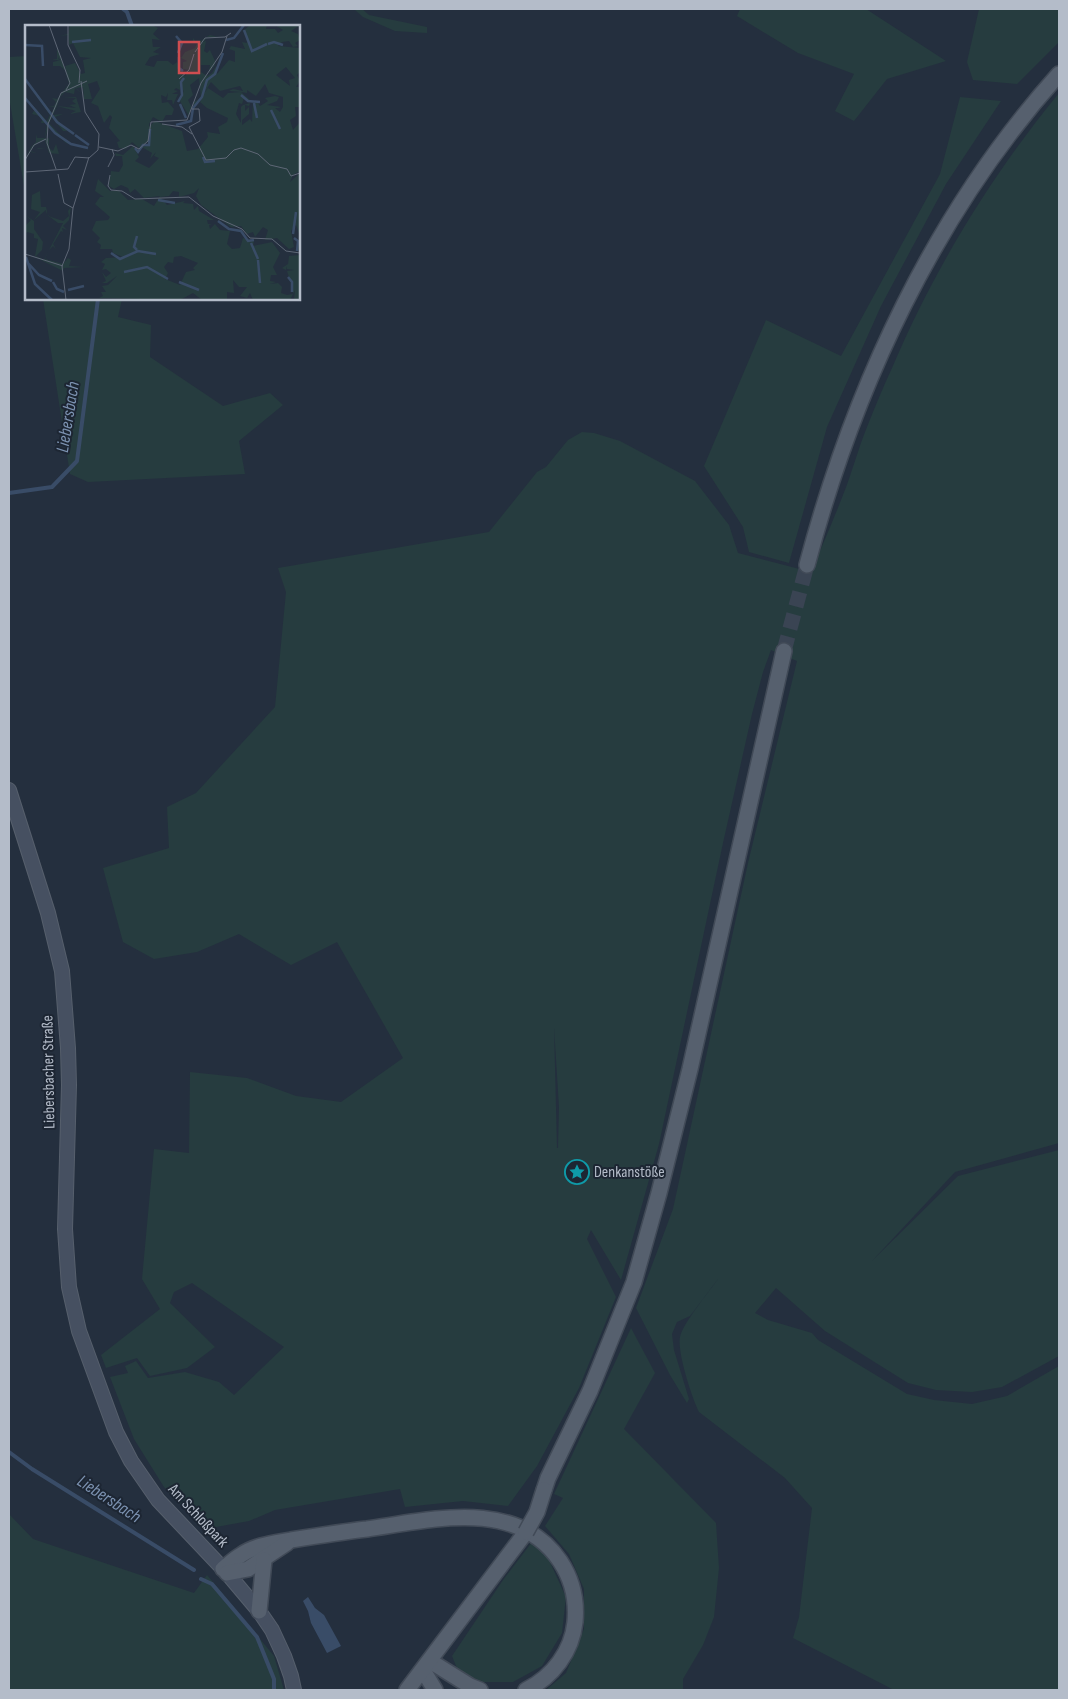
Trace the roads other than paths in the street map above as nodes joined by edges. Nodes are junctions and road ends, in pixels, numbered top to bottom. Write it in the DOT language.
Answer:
graph roads {
  1 [pos="1059,74"];
  2 [pos="807,565"];
  3 [pos="784,651"];
  4 [pos="9,790"];
  5 [pos="88,1358"];
  6 [pos="296,1539"];
  7 [pos="264,1560"];
  8 [pos="225,1571"];
  9 [pos="259,1611"];
  10 [pos="426,1666"];
  11 [pos="294,1690"];
  12 [pos="407,1690"];
  13 [pos="435,1690"];
  14 [pos="480,1690"];
  15 [pos="526,1690"];
  1 -- 2 [label="main road"];
  3 -- 10 [label="main road, bridge"];
  4 -- 5 [label="street, Liebersbacher Straße"];
  5 -- 8 [label="street, Am Schloßpark"];
  6 -- 7 [label="main road"];
  6 -- 8 [label="main road"];
  6 -- 15 [label="main road"];
  7 -- 8 [label="main road"];
  7 -- 9 [label="main road"];
  8 -- 9 [label="street, Am Schloßpark"];
  9 -- 11 [label="street, Am Schloßpark"];
  10 -- 12 [label="main road"];
  10 -- 13 [label="main road"];
  10 -- 14 [label="main road"];
}
